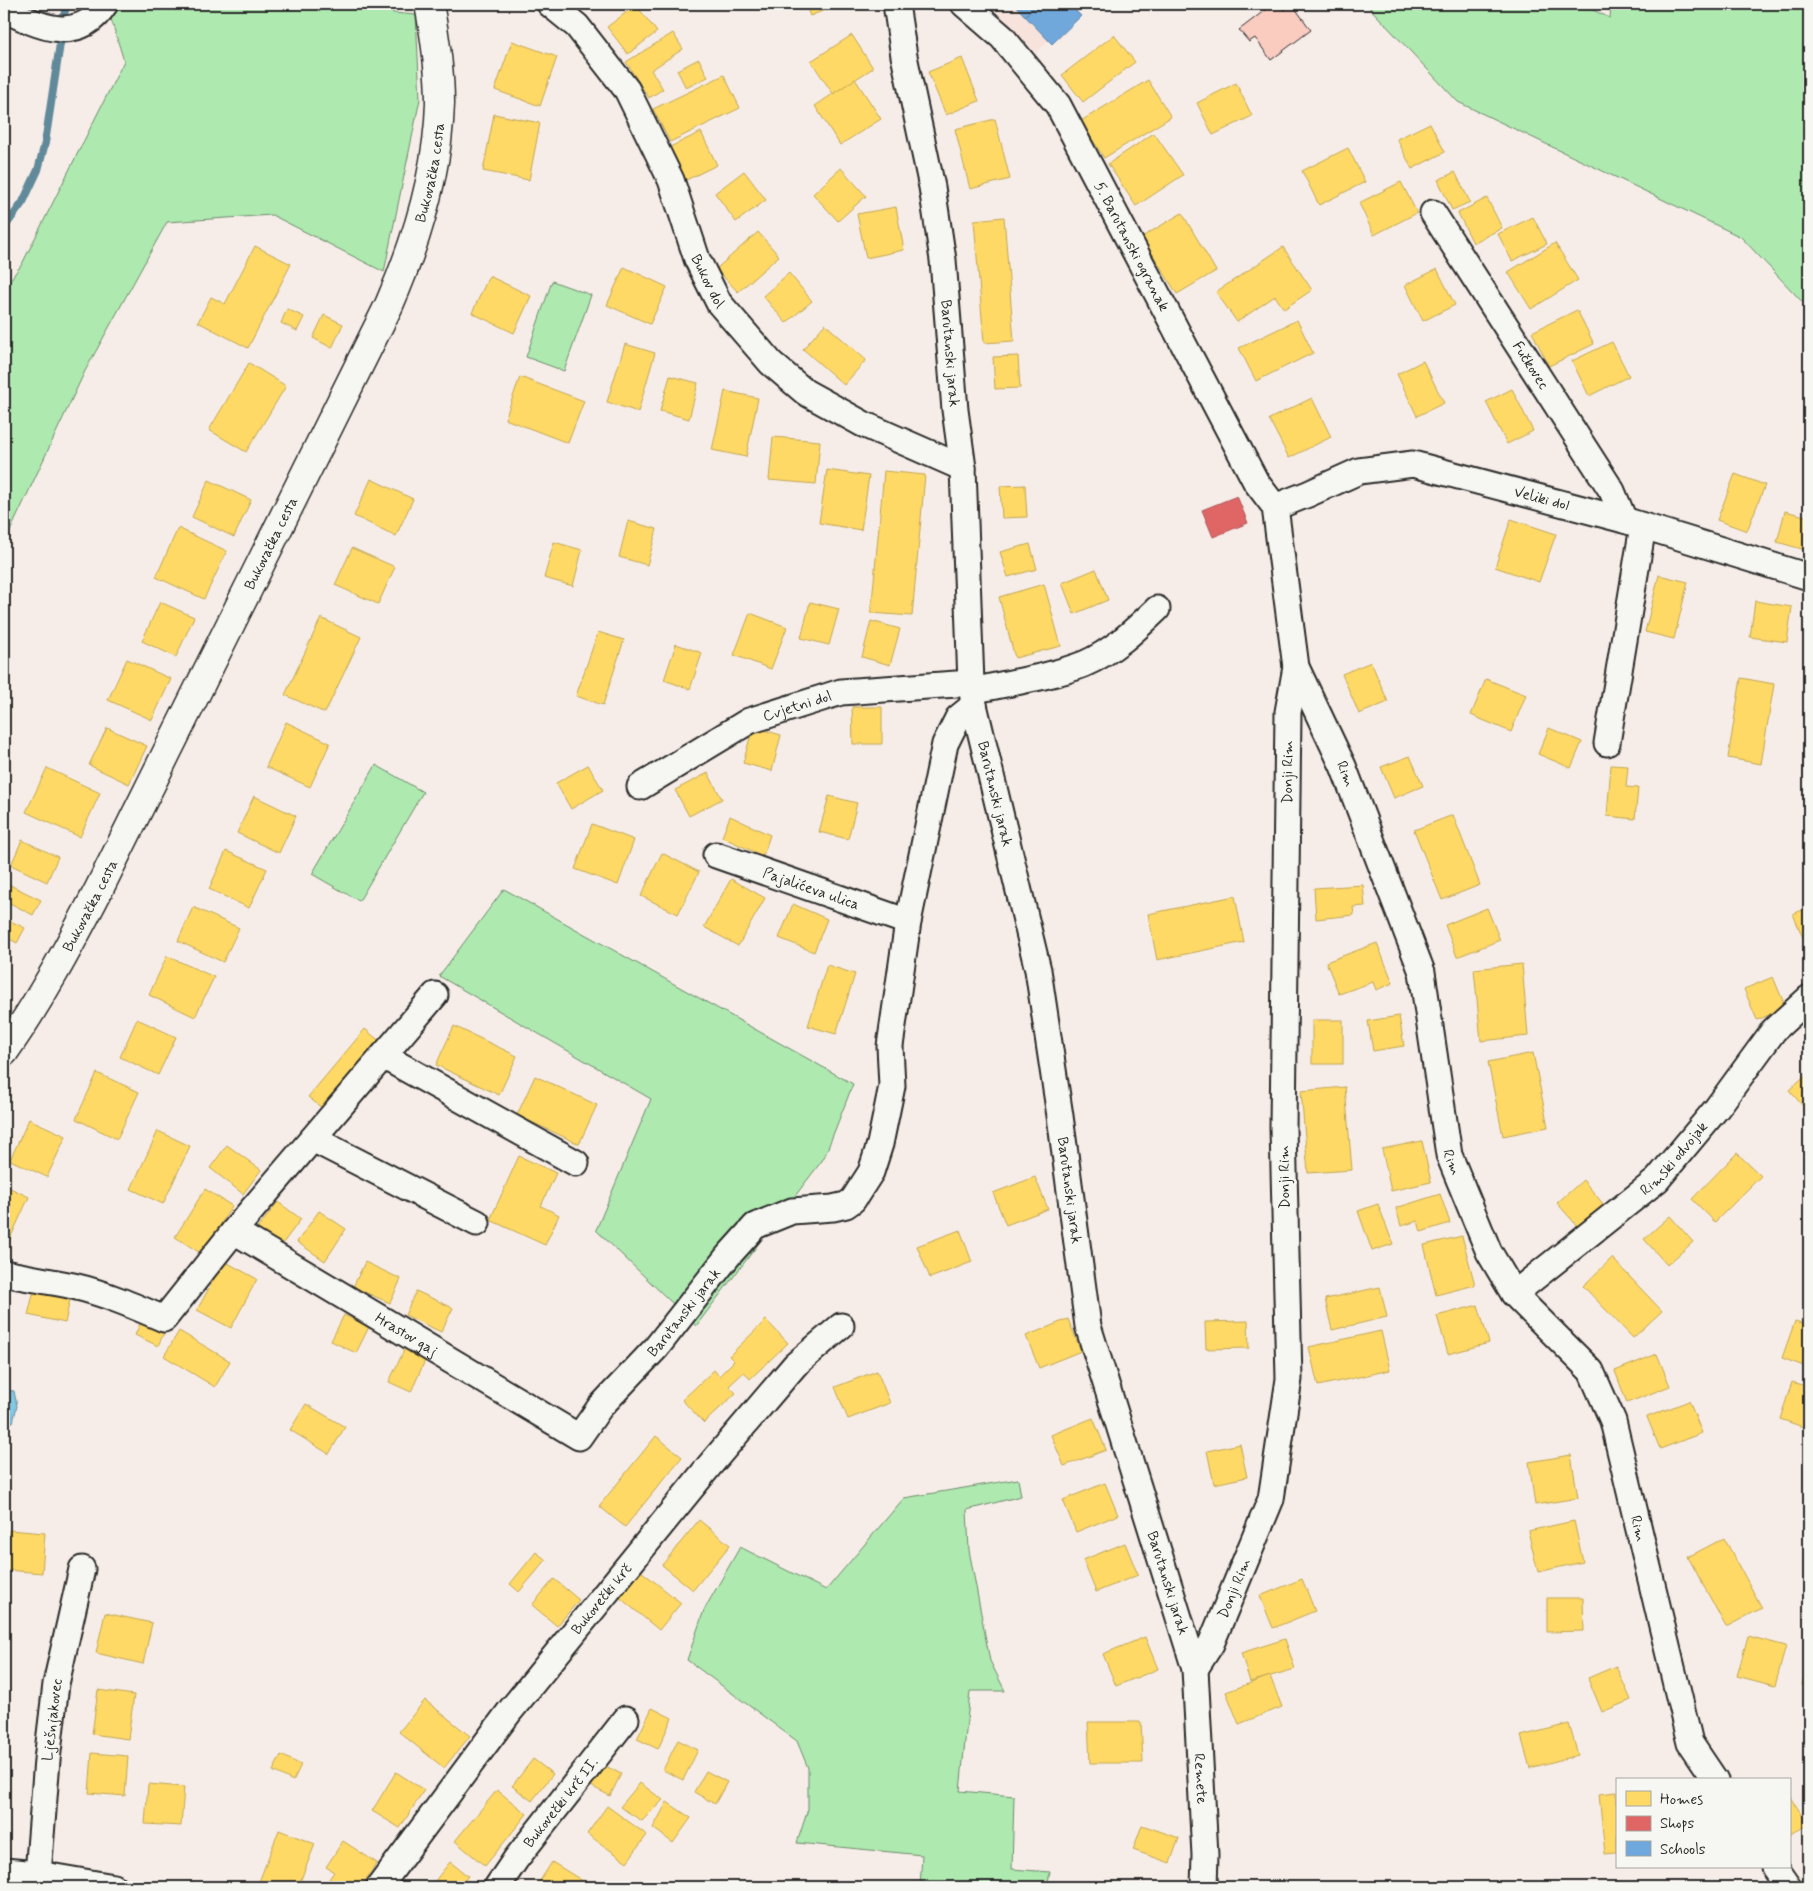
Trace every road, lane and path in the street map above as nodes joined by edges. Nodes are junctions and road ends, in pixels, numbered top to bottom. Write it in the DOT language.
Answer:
graph roads {
  1 [pos="105,4"];
  2 [pos="430,4"];
  3 [pos="550,4"];
  4 [pos="896,4"];
  5 [pos="964,4"];
  6 [pos="4,9"];
  7 [pos="1433,213"];
  8 [pos="963,468"];
  9 [pos="1275,507"];
  10 [pos="1633,523"];
  11 [pos="1809,577"];
  12 [pos="1157,609"];
  13 [pos="1296,667"];
  14 [pos="972,693"];
  15 [pos="1607,742"];
  16 [pos="640,787"];
  17 [pos="716,855"];
  18 [pos="908,922"];
  19 [pos="435,995"];
  20 [pos="1809,998"];
  21 [pos="4,1052"];
  22 [pos="383,1056"];
  23 [pos="313,1139"];
  24 [pos="576,1163"];
  25 [pos="476,1223"];
  26 [pos="234,1231"];
  27 [pos="4,1273"];
  28 [pos="1514,1294"];
  29 [pos="841,1326"];
  30 [pos="579,1437"];
  31 [pos="82,1568"];
  32 [pos="1195,1669"];
  33 [pos="626,1719"];
  34 [pos="1714,1778"];
  35 [pos="1775,1868"];
  36 [pos="4,1871"];
  37 [pos="38,1874"];
  38 [pos="114,1887"];
  39 [pos="379,1887"];
  40 [pos="497,1887"];
  41 [pos="1204,1887"];
  42 [pos="1788,1887"];
  1 -- 6 [label="street"];
  2 -- 21 [label="main road, Bukovačka cesta"];
  3 -- 8 [label="street, Bukov dol"];
  4 -- 8 [label="street, Barutanski jarak"];
  5 -- 9 [label="street, 5. Barutanski ogranak"];
  7 -- 10 [label="street, Fučkovec"];
  8 -- 14 [label="street, Barutanski jarak"];
  9 -- 10 [label="street, Veliki dol"];
  9 -- 13 [label="street, Rim"];
  10 -- 11 [label="street, Veliki dol"];
  10 -- 15 [label="street"];
  12 -- 14 [label="street, Cvjetni dol"];
  13 -- 28 [label="street, Rim"];
  13 -- 32 [label="street, Donji Rim"];
  14 -- 16 [label="street, Cvjetni dol"];
  14 -- 18 [label="street, Barutanski jarak"];
  14 -- 32 [label="street, Barutanski jarak"];
  17 -- 18 [label="street, Pajalićeva ulica"];
  18 -- 30 [label="street, Barutanski jarak"];
  19 -- 22 [label="street"];
  20 -- 28 [label="street, Rimski odvojak"];
  22 -- 23 [label="street"];
  22 -- 24 [label="street"];
  23 -- 25 [label="street"];
  23 -- 26 [label="street"];
  26 -- 27 [label="street"];
  26 -- 30 [label="street, Hrastov gaj"];
  28 -- 34 [label="street, Rim"];
  29 -- 39 [label="street, Bukovečki krč"];
  31 -- 37 [label="street, Lješnjakovec"];
  32 -- 41 [label="street, Remete"];
  33 -- 40 [label="street, Bukovečki krč II."];
  35 -- 42 [label="street"];
  36 -- 37 [label="street"];
  37 -- 38 [label="street"];
}
